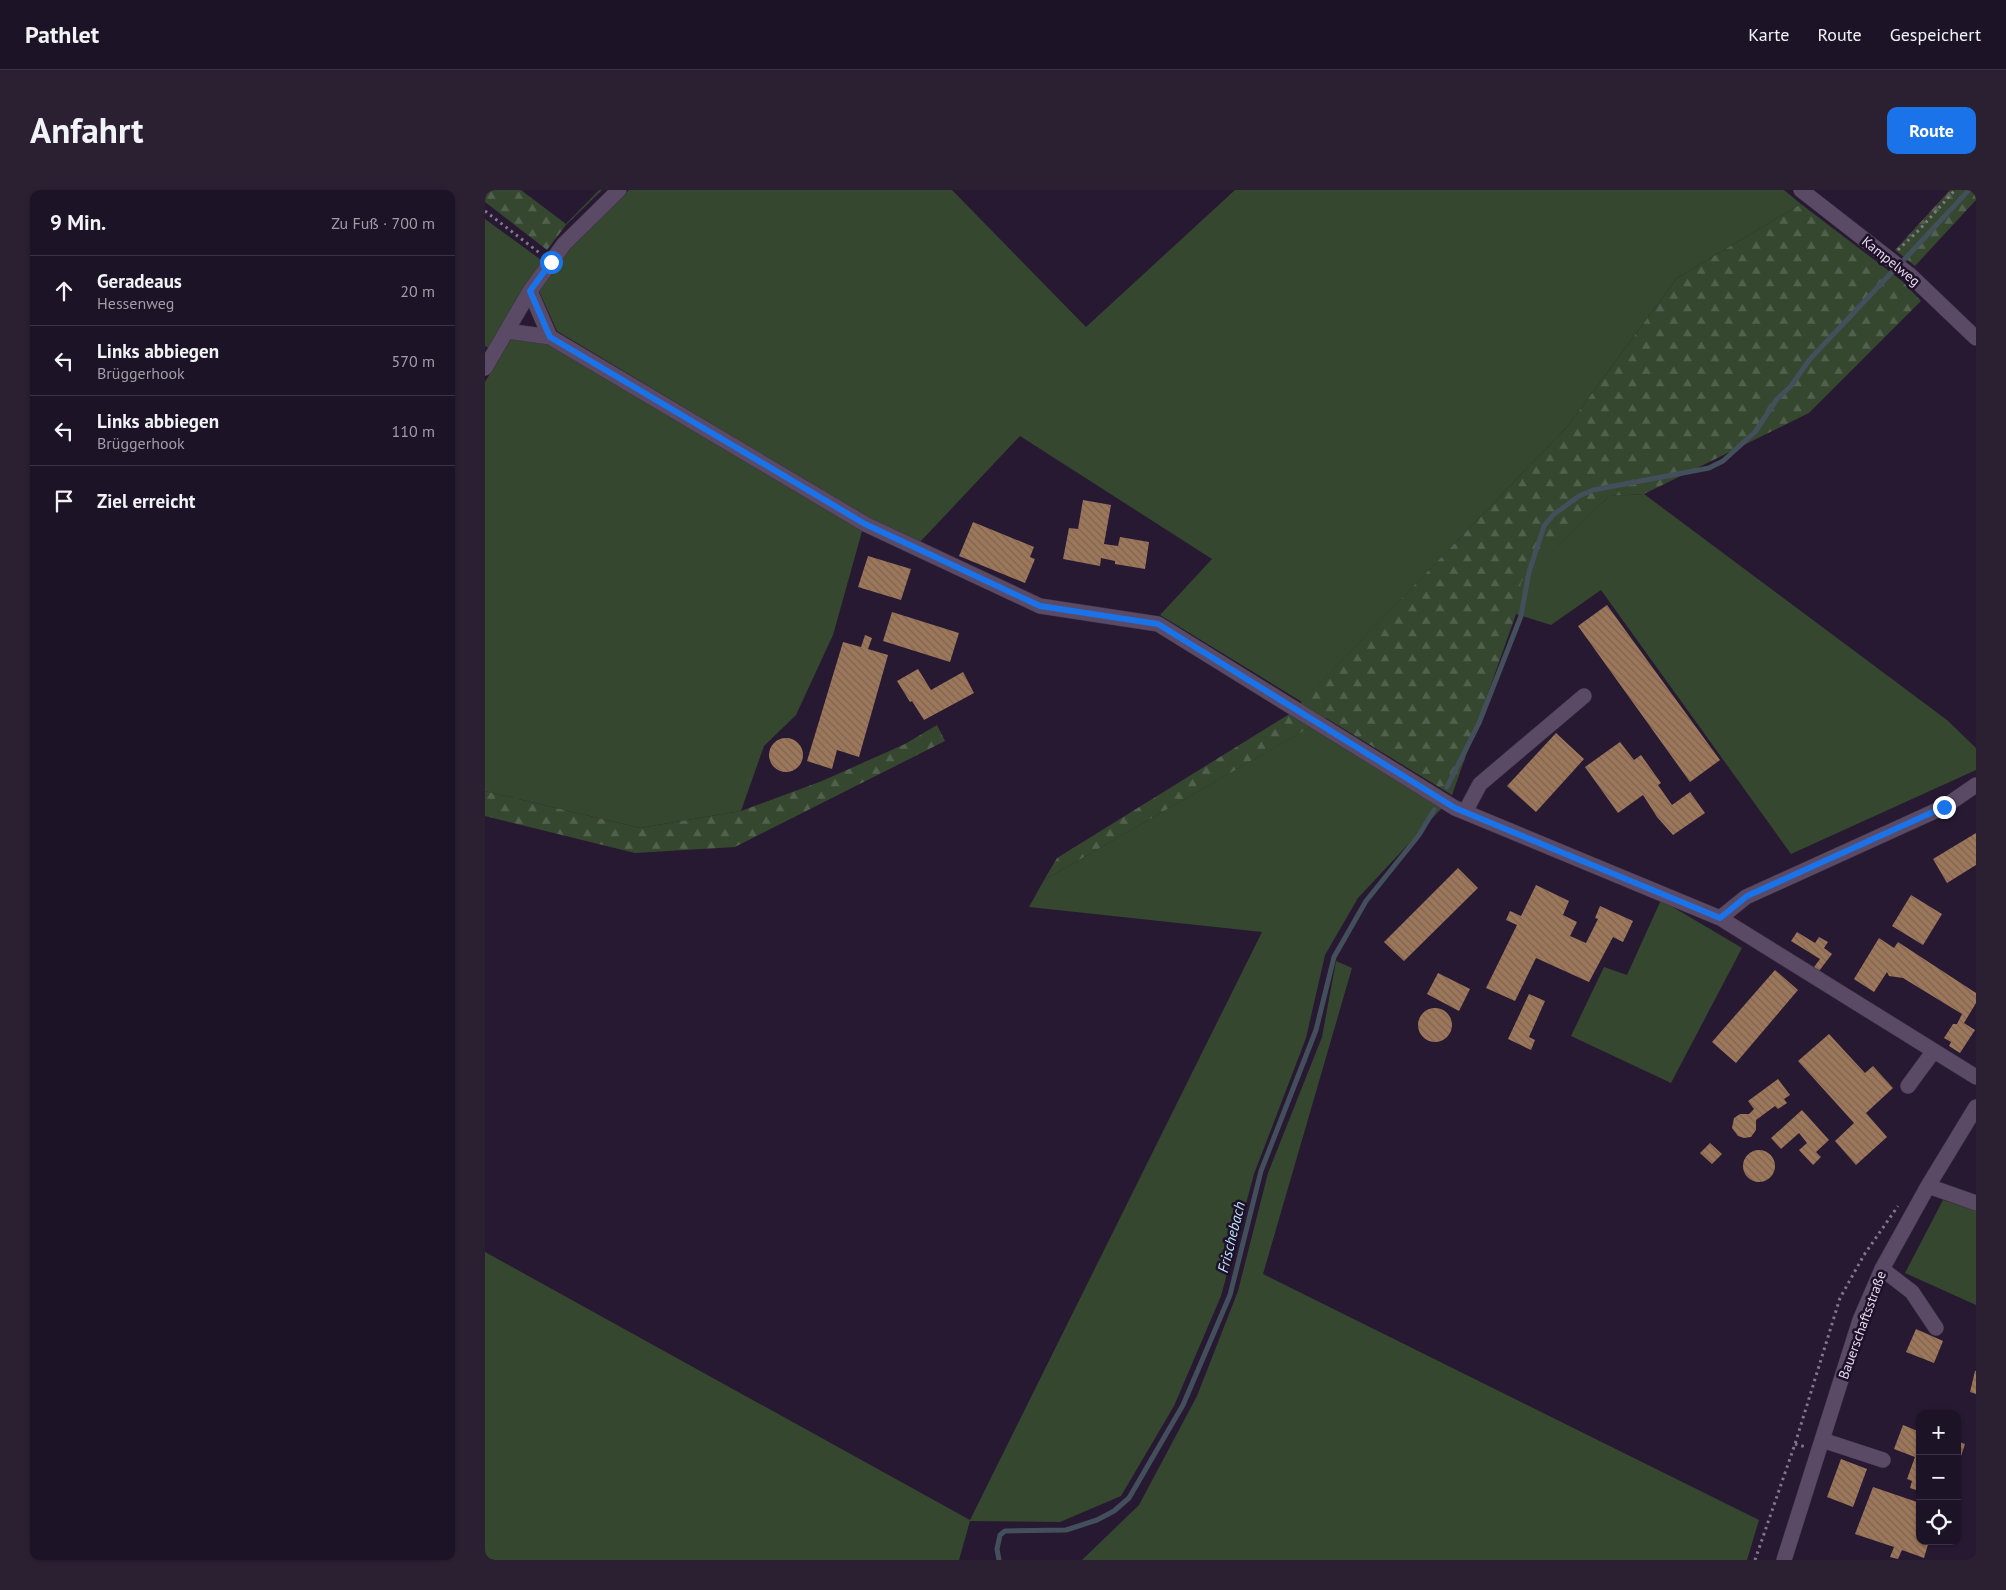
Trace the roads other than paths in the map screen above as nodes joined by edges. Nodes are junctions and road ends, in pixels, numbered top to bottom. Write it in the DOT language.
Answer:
graph roads {
  1 [pos="619,190"];
  2 [pos="1801,190"];
  3 [pos="530,291"];
  4 [pos="507,331"];
  5 [pos="550,337"];
  6 [pos="1976,338"];
  7 [pos="485,368"];
  8 [pos="1584,696"];
  9 [pos="1976,785"];
  10 [pos="1465,812"];
  11 [pos="1720,918"];
  12 [pos="1933,1052"];
  13 [pos="1976,1078"];
  14 [pos="1908,1086"];
  15 [pos="1976,1107"];
  16 [pos="1928,1186"];
  17 [pos="1976,1203"];
  18 [pos="1881,1269"];
  19 [pos="1936,1328"];
  20 [pos="1822,1440"];
  21 [pos="1883,1460"];
  22 [pos="1784,1560"];
  1 -- 3 [label="street"];
  2 -- 6 [label="street, Kampelweg"];
  3 -- 4 [label="street"];
  3 -- 5 [label="street"];
  4 -- 5 [label="street"];
  4 -- 7 [label="street"];
  5 -- 10 [label="street"];
  8 -- 10 [label="street"];
  9 -- 11 [label="street"];
  10 -- 11 [label="street"];
  11 -- 12 [label="street"];
  12 -- 13 [label="street"];
  12 -- 14 [label="street"];
  15 -- 16 [label="street, Bauerschaftsstraße"];
  16 -- 17 [label="street"];
  16 -- 18 [label="street, Bauerschaftsstraße"];
  18 -- 19 [label="street"];
  18 -- 20 [label="street, Bauerschaftsstraße"];
  20 -- 21 [label="street"];
  20 -- 22 [label="street, Bauerschaftsstraße"];
}
